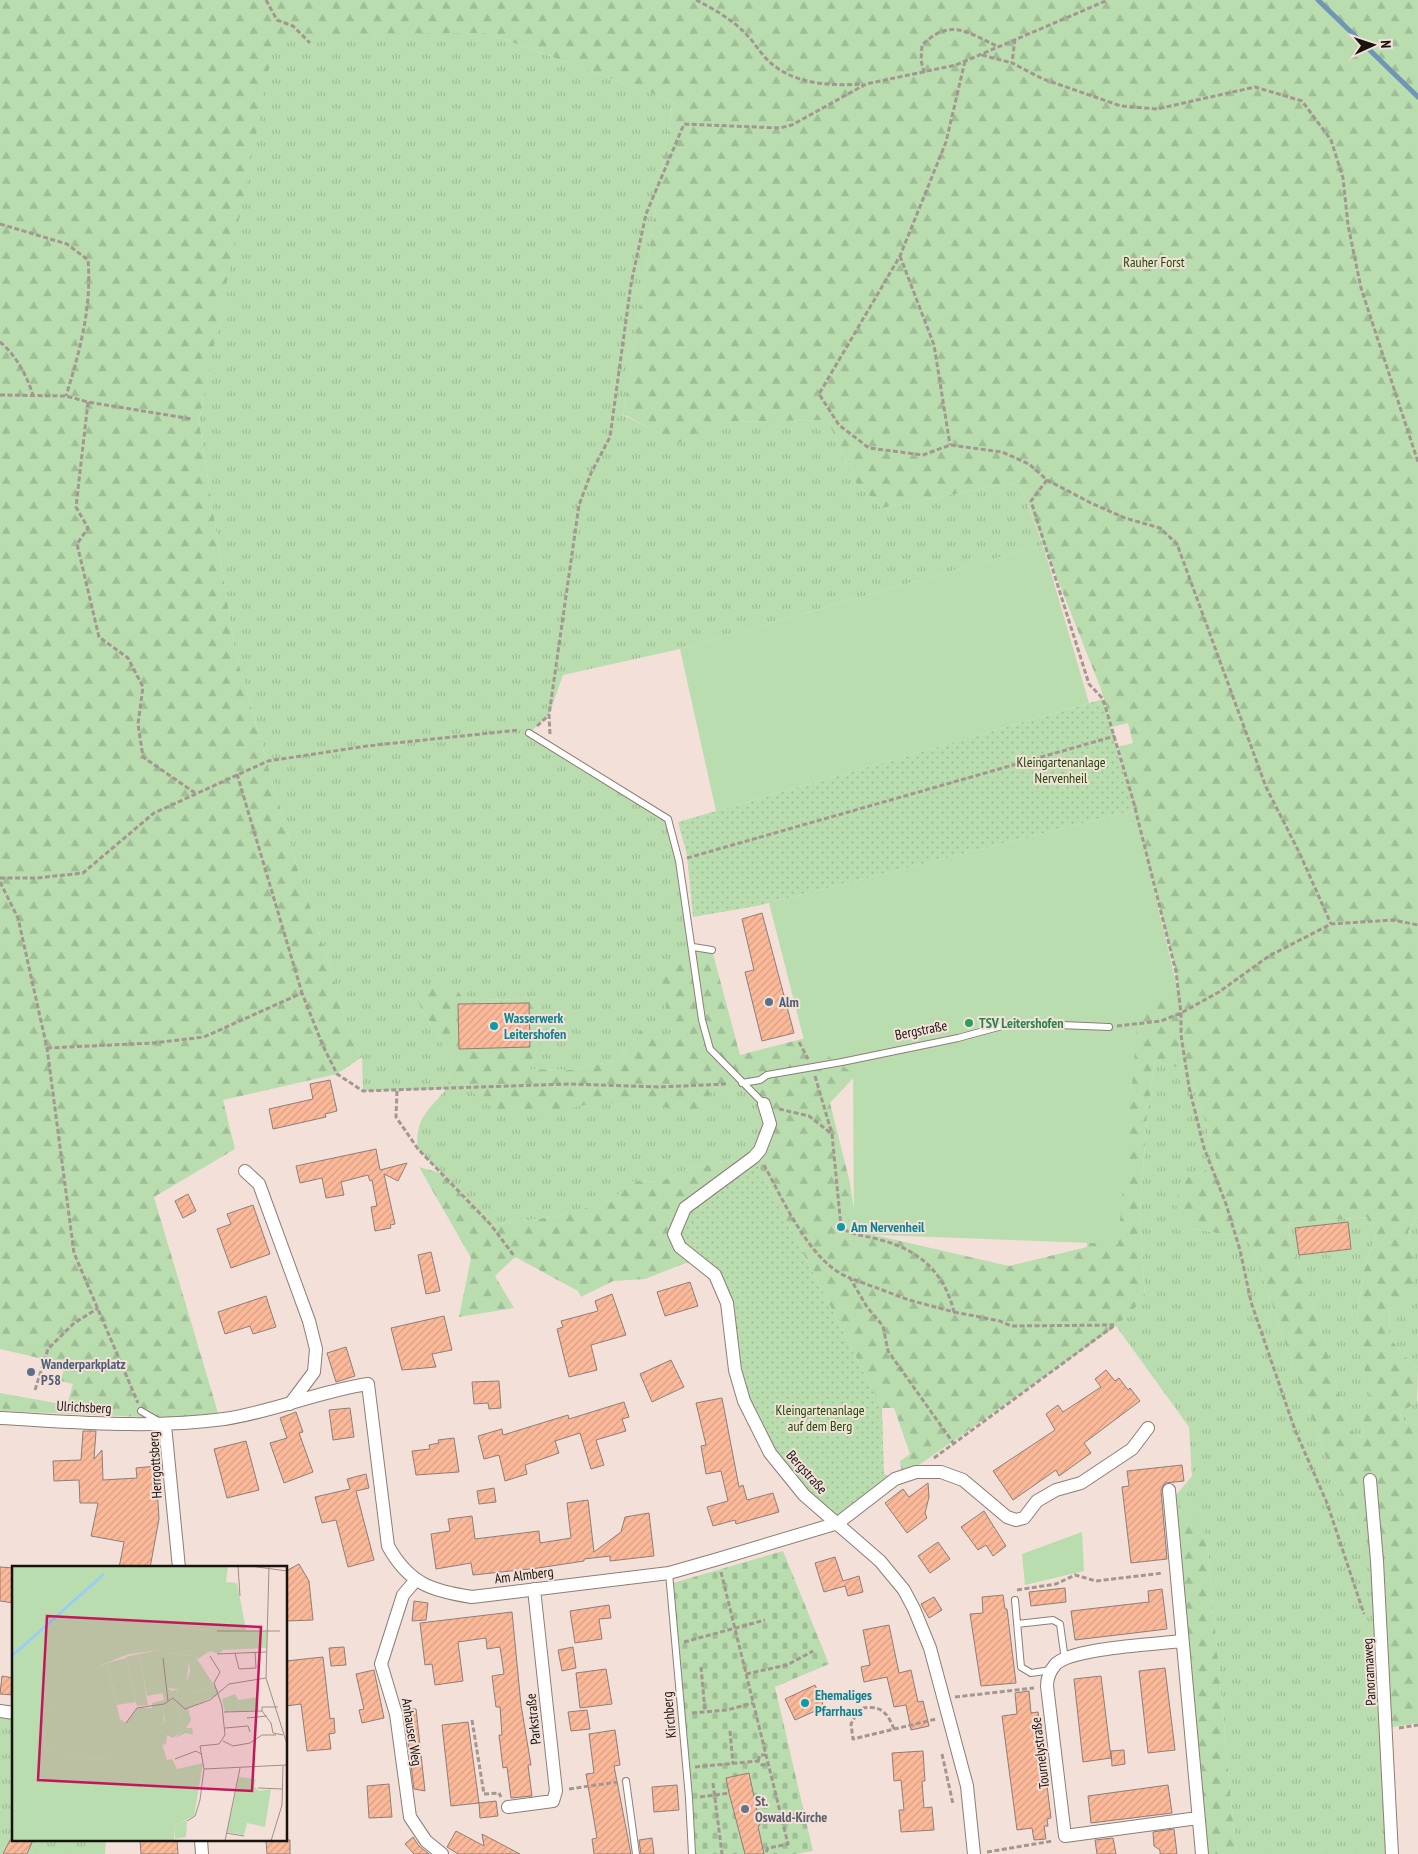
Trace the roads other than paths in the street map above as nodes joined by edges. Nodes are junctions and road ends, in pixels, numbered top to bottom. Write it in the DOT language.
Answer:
graph roads {
  1 [pos="529,733"];
  2 [pos="693,948"];
  3 [pos="712,950"];
  4 [pos="1109,1027"];
  5 [pos="742,1083"];
  6 [pos="764,1104"];
  7 [pos="245,1171"];
  8 [pos="368,1384"];
  9 [pos="290,1404"];
  10 [pos="141,1411"];
  11 [pos="0,1418"];
  12 [pos="166,1425"];
  13 [pos="1148,1428"];
  14 [pos="1373,1485"];
  15 [pos="1169,1490"];
  16 [pos="838,1523"];
  17 [pos="179,1566"];
  18 [pos="669,1573"];
  19 [pos="416,1581"];
  20 [pos="534,1589"];
  21 [pos="1015,1600"];
  22 [pos="1017,1624"];
  23 [pos="1182,1642"];
  24 [pos="1065,1660"];
  25 [pos="1052,1670"];
  26 [pos="626,1781"];
  27 [pos="508,1807"];
  28 [pos="1198,1818"];
  29 [pos="979,1853"];
  30 [pos="442,1854"];
  31 [pos="636,1854"];
  32 [pos="692,1854"];
  33 [pos="1202,1854"];
  34 [pos="1392,1854"];
  1 -- 2 [label="lane"];
  2 -- 3 [label="lane"];
  2 -- 5 [label="lane"];
  4 -- 5 [label="lane, Bergstraße"];
  5 -- 6 [label="lane"];
  6 -- 16 [label="street, Bergstraße"];
  7 -- 9 [label="street"];
  8 -- 9 [label="street, Herrgottsberg"];
  8 -- 19 [label="street, Am Almberg"];
  9 -- 12 [label="street, Herrgottsberg"];
  10 -- 12 [label="lane"];
  11 -- 12 [label="street, Ulrichsberg"];
  12 -- 17 [label="street, Herrgottsberg"];
  13 -- 16 [label="street"];
  14 -- 34 [label="street, Panoramaweg"];
  15 -- 23 [label="street"];
  16 -- 18 [label="street, Am Almberg"];
  16 -- 29 [label="street, Bergstraße"];
  18 -- 20 [label="street, Am Almberg"];
  18 -- 32 [label="lane, Kirchberg"];
  19 -- 20 [label="street, Am Almberg"];
  19 -- 30 [label="street, Anhauser Weg"];
  20 -- 27 [label="street, Parkstraße"];
  21 -- 22 [label="lane"];
  22 -- 24 [label="lane"];
  22 -- 25 [label="lane"];
  23 -- 24 [label="street"];
  23 -- 28 [label="street"];
  24 -- 25 [label="street"];
  25 -- 28 [label="street, Tournelystraße"];
  26 -- 31 [label="lane"];
  28 -- 33 [label="street"];
}
